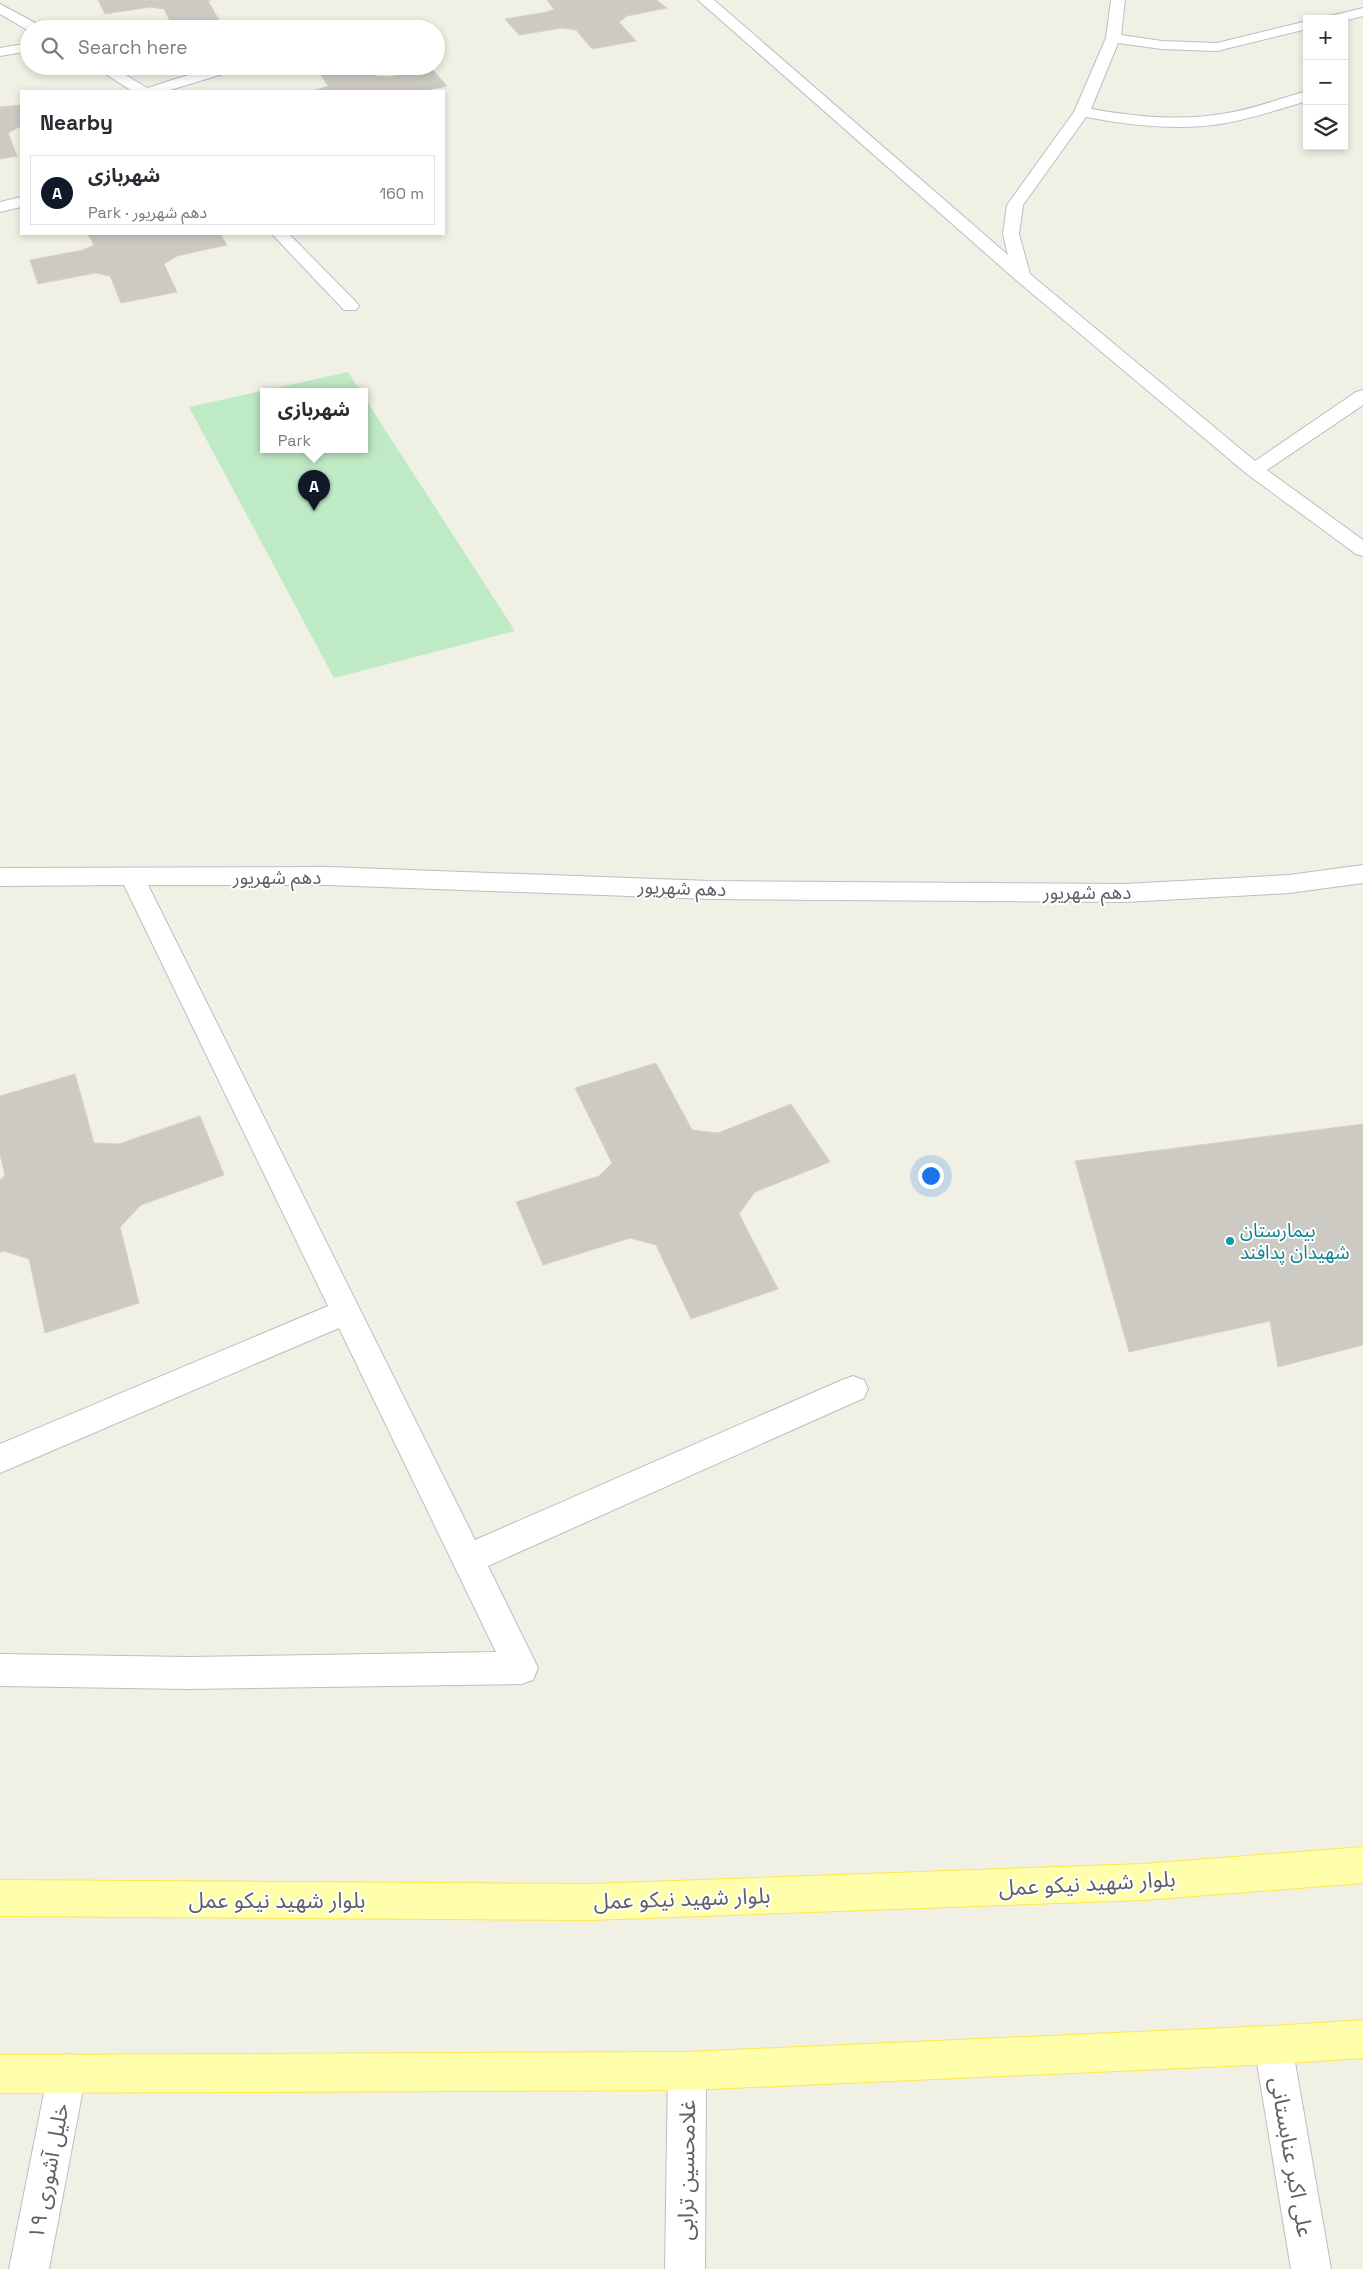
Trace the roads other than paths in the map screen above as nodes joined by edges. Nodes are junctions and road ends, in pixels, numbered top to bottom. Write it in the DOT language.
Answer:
graph roads {
  1 [pos="10,0"];
  2 [pos="704,0"];
  3 [pos="1118,0"];
  4 [pos="0,6"];
  5 [pos="1363,12"];
  6 [pos="1348,16"];
  7 [pos="22,20"];
  8 [pos="1303,27"];
  9 [pos="1113,38"];
  10 [pos="20,49"];
  11 [pos="0,52"];
  12 [pos="115,75"];
  13 [pos="204,75"];
  14 [pos="140,90"];
  15 [pos="155,90"];
  16 [pos="1303,97"];
  17 [pos="1082,112"];
  18 [pos="20,202"];
  19 [pos="0,207"];
  20 [pos="281,235"];
  21 [pos="1022,276"];
  22 [pos="350,306"];
  23 [pos="1363,396"];
  24 [pos="1254,470"];
  25 [pos="1358,541"];
  26 [pos="1363,874"];
  27 [pos="0,877"];
  28 [pos="132,877"];
  29 [pos="345,1312"];
  30 [pos="853,1389"];
  31 [pos="0,1459"];
  32 [pos="467,1559"];
  33 [pos="0,1670"];
  34 [pos="1363,1865"];
  35 [pos="0,1898"];
  36 [pos="1363,2039"];
  37 [pos="1273,2045"];
  38 [pos="687,2071"];
  39 [pos="67,2073"];
  40 [pos="0,2074"];
  41 [pos="29,2269"];
  42 [pos="685,2269"];
  43 [pos="1311,2269"];
  1 -- 4 [label="street"];
  2 -- 21 [label="street"];
  3 -- 9 [label="street"];
  4 -- 7 [label="street"];
  5 -- 6 [label="street"];
  8 -- 9 [label="street"];
  9 -- 17 [label="street"];
  10 -- 11 [label="street"];
  12 -- 14 [label="street"];
  13 -- 15 [label="street"];
  16 -- 17 [label="street"];
  17 -- 21 [label="street"];
  18 -- 19 [label="street"];
  20 -- 22 [label="street"];
  21 -- 24 [label="street"];
  23 -- 24 [label="street"];
  24 -- 25 [label="street"];
  26 -- 28 [label="street, دهم شهریور"];
  27 -- 28 [label="street, دهم شهریور"];
  28 -- 29 [label="street"];
  29 -- 31 [label="street"];
  29 -- 32 [label="street"];
  30 -- 32 [label="street"];
  32 -- 33 [label="street"];
  34 -- 35 [label="main road, بلوار شهید نیکو عمل"];
  36 -- 37 [label="main road"];
  37 -- 38 [label="main road"];
  37 -- 43 [label="street, علی اکبر عنابستانی"];
  38 -- 39 [label="main road"];
  38 -- 42 [label="street, غلامحسین ترابی"];
  39 -- 40 [label="main road"];
  39 -- 41 [label="street, خلیل آشوری ۱۹"];
}
